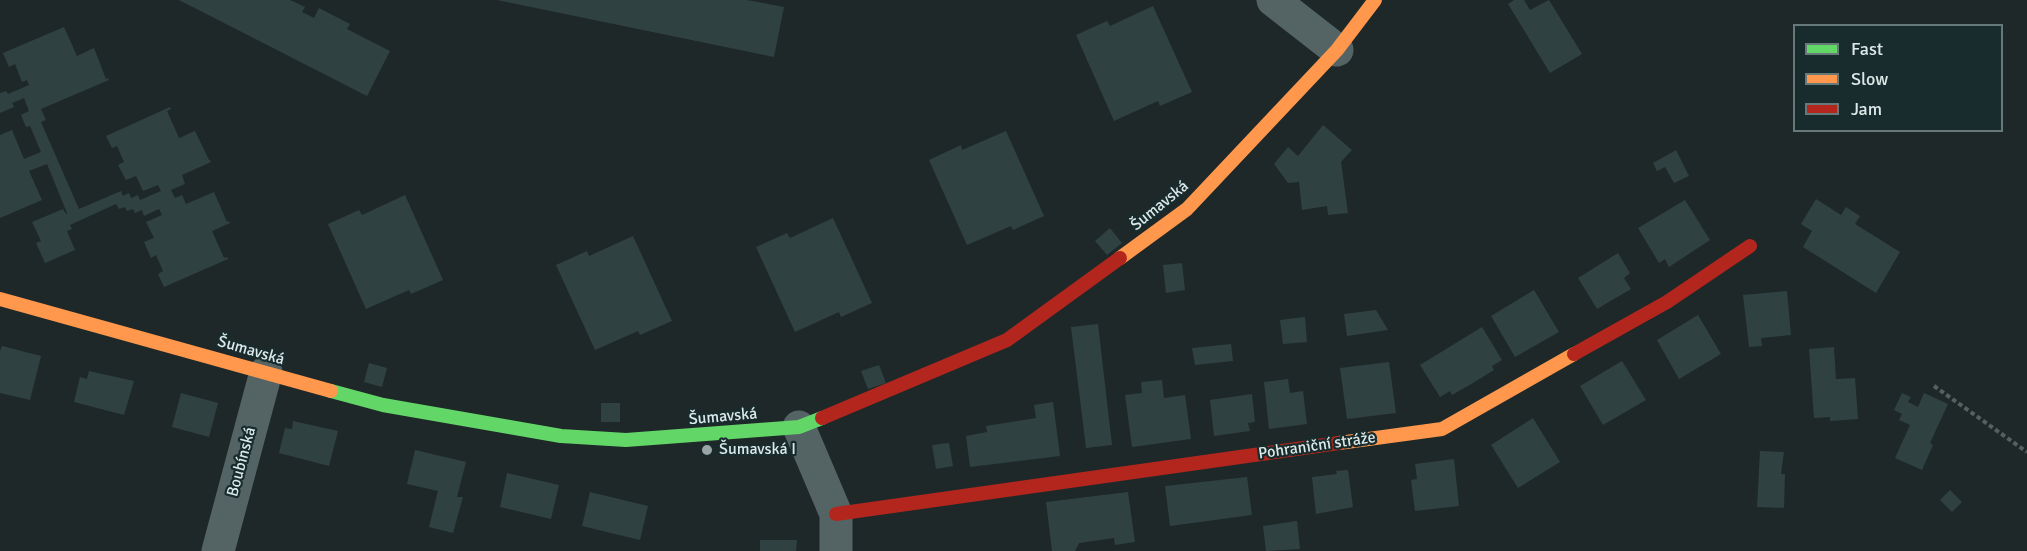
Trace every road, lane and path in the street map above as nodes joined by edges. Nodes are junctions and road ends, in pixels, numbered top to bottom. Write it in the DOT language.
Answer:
graph roads {
  1 [pos="1273,0"];
  2 [pos="1375,0"];
  3 [pos="1337,50"];
  4 [pos="1750,246"];
  5 [pos="0,300"];
  6 [pos="266,372"];
  7 [pos="1934,386"];
  8 [pos="799,427"];
  9 [pos="2027,452"];
  10 [pos="836,514"];
  11 [pos="218,551"];
  12 [pos="836,551"];
  1 -- 3 [label="street"];
  2 -- 3 [label="street, Šumavská"];
  3 -- 8 [label="street, Šumavská"];
  4 -- 10 [label="street, Pohraniční stráže"];
  5 -- 6 [label="street, Šumavská"];
  6 -- 8 [label="street, Šumavská"];
  6 -- 11 [label="street, Boubínská"];
  7 -- 9 [label="path"];
  8 -- 10 [label="street"];
  10 -- 12 [label="street"];
}
